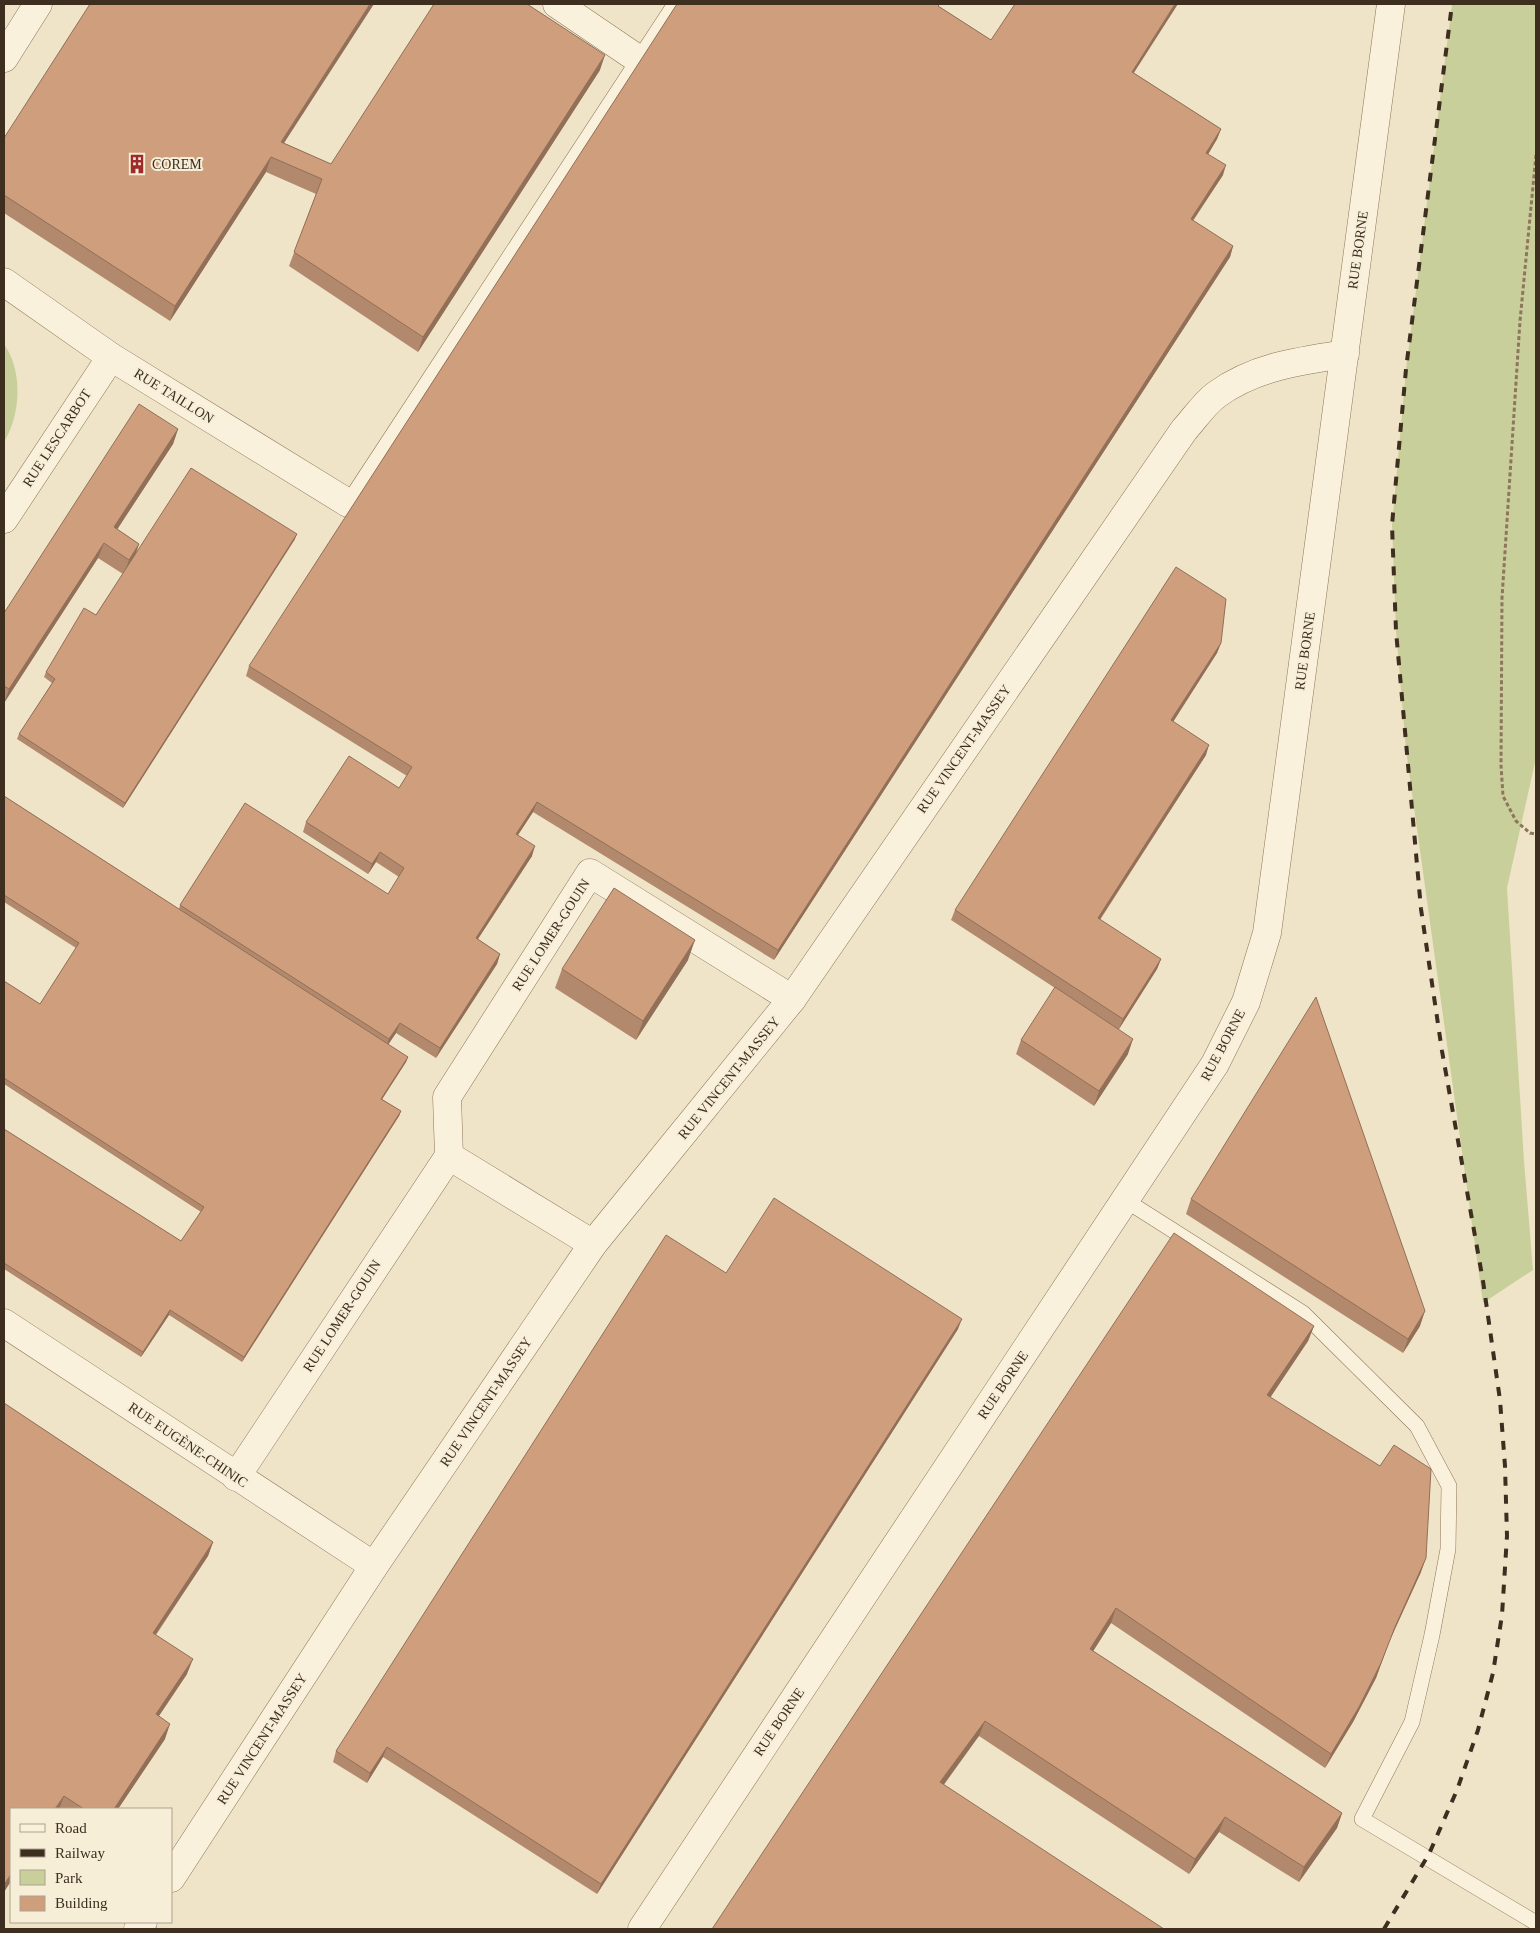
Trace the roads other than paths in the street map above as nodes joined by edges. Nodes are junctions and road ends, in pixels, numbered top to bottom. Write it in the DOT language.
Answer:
graph roads {
  1 [pos="38,4"];
  2 [pos="557,4"];
  3 [pos="675,4"];
  4 [pos="1391,4"];
  5 [pos="4,58"];
  6 [pos="638,59"];
  7 [pos="4,282"];
  8 [pos="1344,354"];
  9 [pos="111,357"];
  10 [pos="348,503"];
  11 [pos="4,519"];
  12 [pos="792,999"];
  13 [pos="449,1156"];
  14 [pos="1125,1200"];
  15 [pos="593,1244"];
  16 [pos="4,1323"];
  17 [pos="236,1477"];
  18 [pos="374,1566"];
  19 [pos="172,1876"];
  20 [pos="1536,1923"];
  21 [pos="642,1929"];
  1 -- 5 [label="street"];
  2 -- 6 [label="street"];
  3 -- 6 [label="lane"];
  4 -- 8 [label="street, RUE BORNE"];
  6 -- 10 [label="lane"];
  7 -- 9 [label="street, RUE TAILLON"];
  8 -- 12 [label="street, RUE VINCENT-MASSEY"];
  8 -- 14 [label="street, RUE BORNE"];
  9 -- 10 [label="street, RUE TAILLON"];
  9 -- 11 [label="street, RUE LESCARBOT"];
  12 -- 13 [label="street, RUE LOMER-GOUIN"];
  12 -- 15 [label="street, RUE VINCENT-MASSEY"];
  13 -- 15 [label="street"];
  13 -- 17 [label="street, RUE LOMER-GOUIN"];
  14 -- 20 [label="lane"];
  14 -- 21 [label="street, RUE BORNE"];
  15 -- 18 [label="street, RUE VINCENT-MASSEY"];
  16 -- 17 [label="street, RUE EUGÈNE-CHINIC"];
  17 -- 18 [label="street, RUE EUGÈNE-CHINIC"];
  18 -- 19 [label="street, RUE VINCENT-MASSEY"];
}
